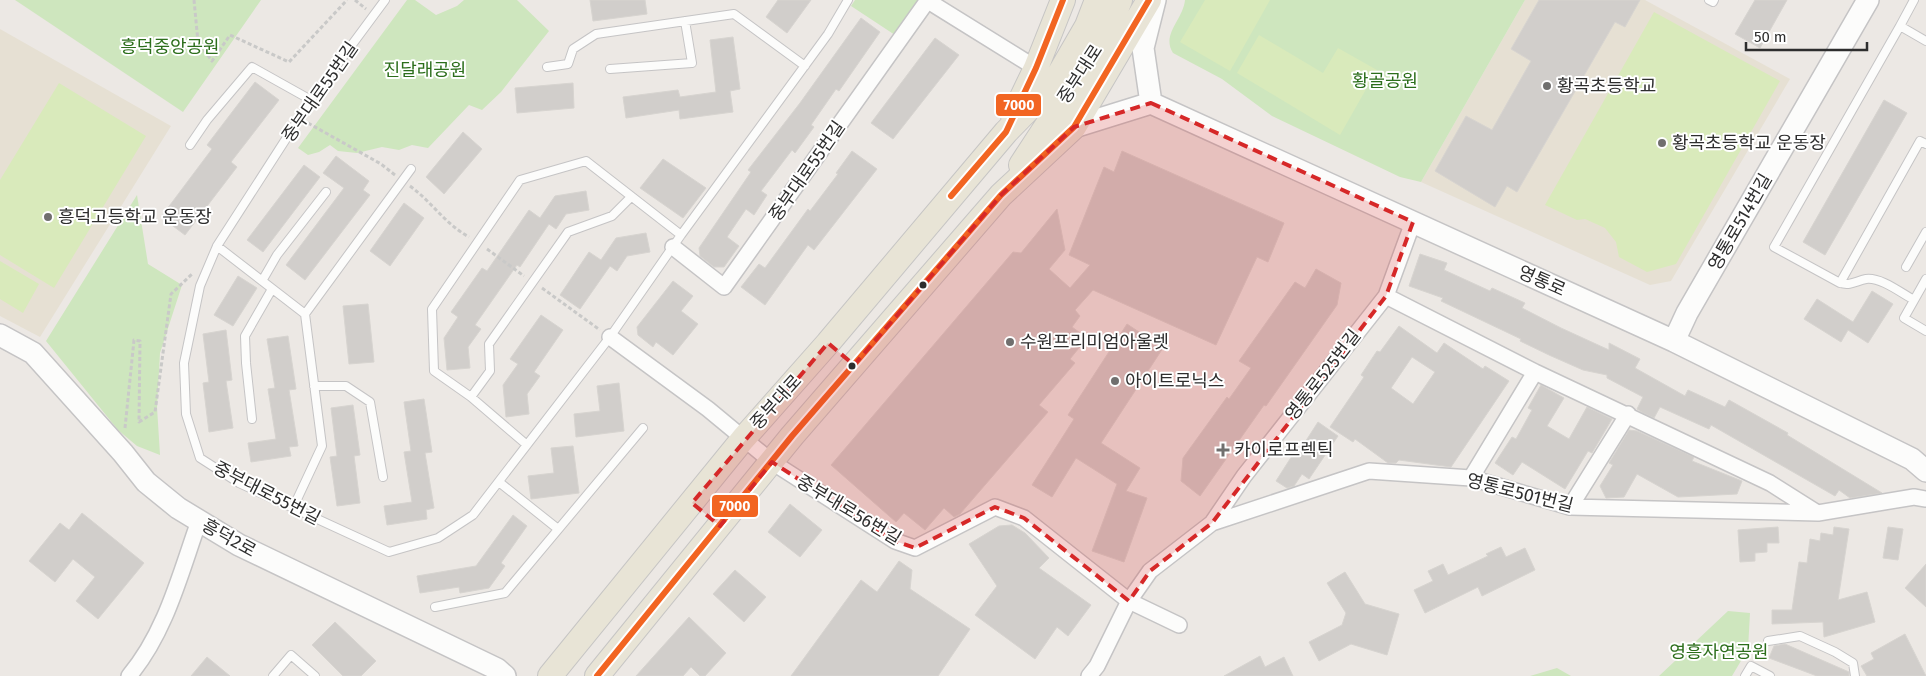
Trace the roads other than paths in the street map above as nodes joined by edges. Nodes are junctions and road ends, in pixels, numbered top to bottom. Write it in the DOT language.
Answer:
graph roads {
  1 [pos="385,0"];
  2 [pos="848,0"];
  3 [pos="1062,0"];
  4 [pos="1097,0"];
  5 [pos="1120,0"];
  6 [pos="1149,0"];
  7 [pos="1155,0"];
  8 [pos="1709,0"];
  9 [pos="1714,0"];
  10 [pos="1868,0"];
  11 [pos="1914,0"];
  12 [pos="928,1"];
  13 [pos="685,21"];
  14 [pos="1900,26"];
  15 [pos="1926,41"];
  16 [pos="804,66"];
  17 [pos="547,67"];
  18 [pos="1036,68"];
  19 [pos="610,69"];
  20 [pos="311,100"];
  21 [pos="1151,103"];
  22 [pos="1074,127"];
  23 [pos="1006,132"];
  24 [pos="1926,144"];
  25 [pos="190,145"];
  26 [pos="411,169"];
  27 [pos="326,192"];
  28 [pos="1001,196"];
  29 [pos="631,197"];
  30 [pos="1413,222"];
  31 [pos="1926,232"];
  32 [pos="677,241"];
  33 [pos="217,246"];
  34 [pos="1906,267"];
  35 [pos="1926,278"];
  36 [pos="262,281"];
  37 [pos="1840,283"];
  38 [pos="272,289"];
  39 [pos="1386,296"];
  40 [pos="1914,300"];
  41 [pos="305,314"];
  42 [pos="1926,331"];
  43 [pos="0,335"];
  44 [pos="610,338"];
  45 [pos="1674,341"];
  46 [pos="828,343"];
  47 [pos="854,365"];
  48 [pos="1535,372"];
  49 [pos="314,386"];
  50 [pos="471,397"];
  51 [pos="1628,414"];
  52 [pos="252,419"];
  53 [pos="643,428"];
  54 [pos="742,439"];
  55 [pos="527,445"];
  56 [pos="772,462"];
  57 [pos="1926,471"];
  58 [pos="383,477"];
  59 [pos="1471,478"];
  60 [pos="499,482"];
  61 [pos="1926,499"];
  62 [pos="692,503"];
  63 [pos="1570,507"];
  64 [pos="293,508"];
  65 [pos="1818,513"];
  66 [pos="199,521"];
  67 [pos="1212,523"];
  68 [pos="720,526"];
  69 [pos="558,529"];
  70 [pos="1129,601"];
  71 [pos="435,607"];
  72 [pos="1179,625"];
  73 [pos="1768,641"];
  74 [pos="129,676"];
  75 [pos="273,676"];
  76 [pos="315,676"];
  77 [pos="505,676"];
  78 [pos="550,676"];
  79 [pos="597,676"];
  80 [pos="1090,676"];
  81 [pos="1745,676"];
  82 [pos="1770,676"];
  83 [pos="1855,676"];
  1 -- 20 [label="lane, 중부대로55번길"];
  2 -- 16 [label="lane, 중부대로55번길"];
  3 -- 18 [label="main road, 중부대로"];
  4 -- 23 [label="main road, 중부대로"];
  5 -- 28 [label="main road, 중부대로"];
  6 -- 22 [label="main road, 중부대로"];
  7 -- 21 [label="street"];
  8 -- 9 [label="lane"];
  10 -- 45 [label="street, 영통로514번길"];
  11 -- 14 [label="lane"];
  12 -- 18 [label="street, 중부대로55번길"];
  12 -- 32 [label="street, 중부대로55번길"];
  13 -- 16 [label="lane"];
  13 -- 17 [label="lane"];
  13 -- 19 [label="lane"];
  14 -- 15 [label="lane"];
  14 -- 37 [label="lane"];
  16 -- 32 [label="lane, 중부대로55번길"];
  18 -- 23 [label="main road, 중부대로"];
  20 -- 25 [label="lane"];
  20 -- 33 [label="lane, 중부대로55번길"];
  21 -- 22 [label="street"];
  21 -- 30 [label="street, 영통로"];
  22 -- 28 [label="main road, 중부대로"];
  23 -- 46 [label="main road, 중부대로"];
  24 -- 37 [label="lane"];
  26 -- 41 [label="lane"];
  27 -- 36 [label="lane"];
  28 -- 47 [label="main road, 중부대로"];
  29 -- 32 [label="lane"];
  29 -- 50 [label="lane"];
  29 -- 50 [label="lane"];
  30 -- 39 [label="street, 영통로525번길"];
  30 -- 45 [label="street, 영통로"];
  31 -- 34 [label="lane"];
  32 -- 44 [label="lane, 중부대로55번길"];
  33 -- 36 [label="lane"];
  33 -- 64 [label="lane, 중부대로55번길"];
  35 -- 40 [label="lane"];
  36 -- 38 [label="lane"];
  37 -- 40 [label="lane"];
  38 -- 41 [label="lane"];
  38 -- 52 [label="lane"];
  39 -- 48 [label="street"];
  39 -- 67 [label="street, 영통로525번길"];
  40 -- 42 [label="lane"];
  41 -- 49 [label="lane"];
  43 -- 66 [label="street, 흥덕2로"];
  44 -- 54 [label="street, 중부대로56번길"];
  44 -- 55 [label="lane, 중부대로55번길"];
  45 -- 57 [label="street, 영통로"];
  46 -- 47 [label="main road"];
  46 -- 54 [label="main road, 중부대로"];
  47 -- 56 [label="main road, 중부대로"];
  48 -- 51 [label="street"];
  48 -- 59 [label="street"];
  49 -- 58 [label="lane"];
  49 -- 64 [label="lane"];
  50 -- 55 [label="lane"];
  51 -- 63 [label="street"];
  51 -- 65 [label="street"];
  53 -- 69 [label="lane"];
  54 -- 56 [label="street, 중부대로56번길"];
  54 -- 62 [label="main road, 중부대로"];
  55 -- 60 [label="lane, 중부대로55번길"];
  56 -- 68 [label="main road, 중부대로"];
  56 -- 70 [label="street, 중부대로56번길"];
  59 -- 63 [label="street, 영통로501번길"];
  59 -- 67 [label="street, 영통로501번길"];
  60 -- 64 [label="lane, 중부대로55번길"];
  60 -- 69 [label="lane"];
  61 -- 65 [label="street, 영통로501번길"];
  62 -- 68 [label="main road"];
  62 -- 78 [label="main road, 중부대로"];
  63 -- 65 [label="street, 영통로501번길"];
  66 -- 74 [label="street"];
  66 -- 77 [label="street, 흥덕2로"];
  67 -- 70 [label="street, 영통로525번길"];
  68 -- 79 [label="main road, 중부대로"];
  69 -- 71 [label="lane"];
  70 -- 72 [label="street, 중부대로56번길"];
  70 -- 80 [label="street, 영통로525번길"];
  73 -- 83 [label="lane"];
  75 -- 76 [label="lane"];
  81 -- 82 [label="lane"];
}
